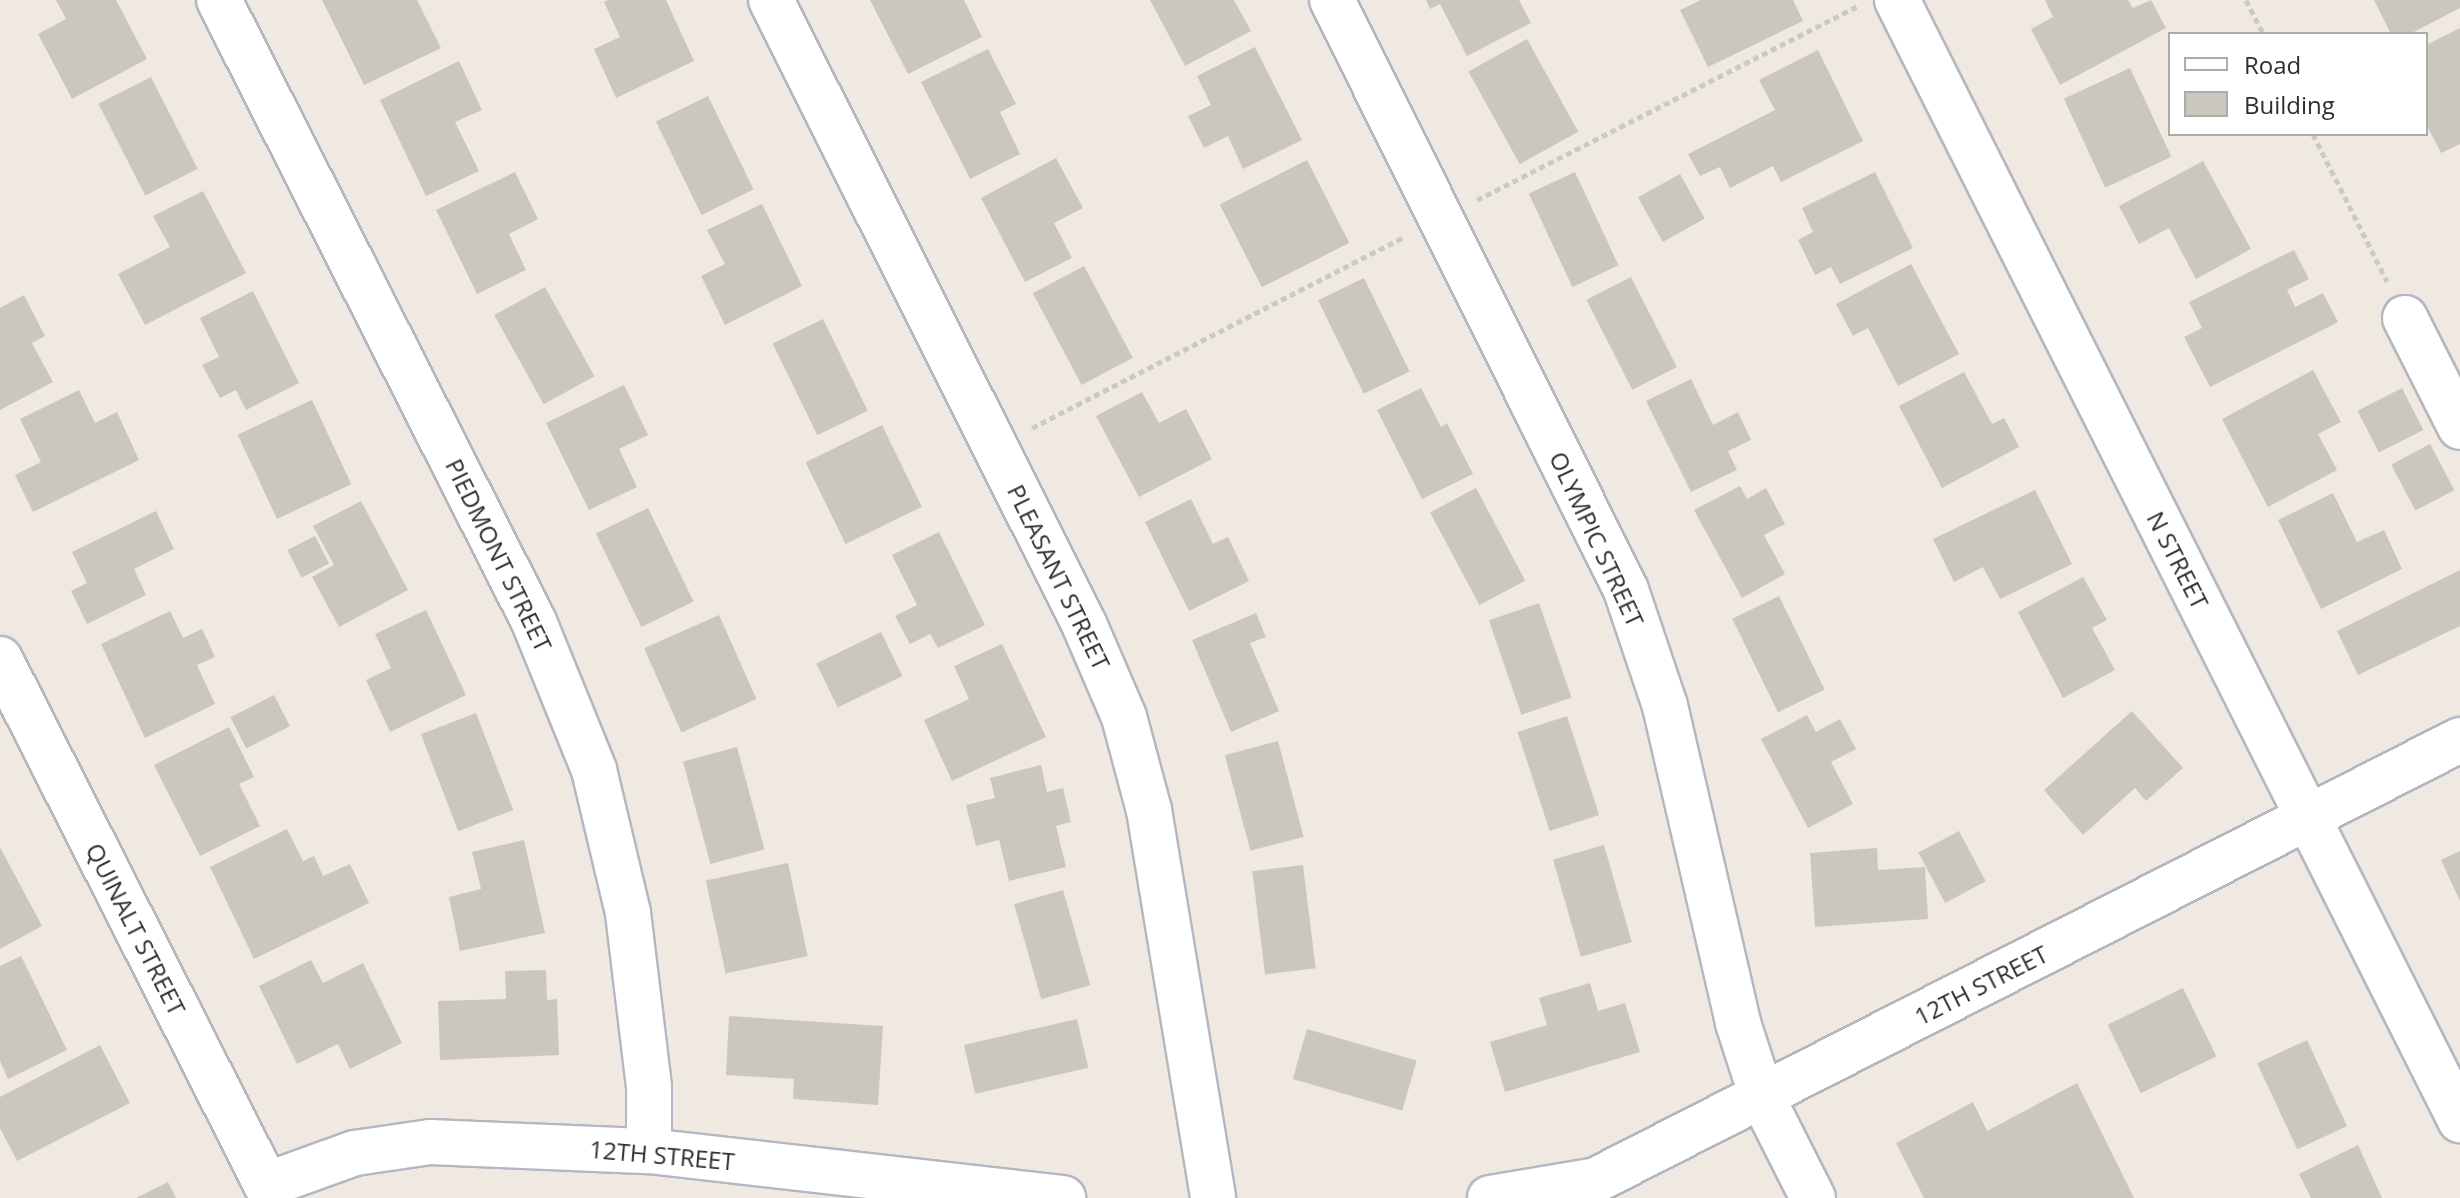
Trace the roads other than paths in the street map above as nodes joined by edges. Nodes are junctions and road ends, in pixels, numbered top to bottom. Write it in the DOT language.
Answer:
graph roads {
  1 [pos="219,0"];
  2 [pos="771,0"];
  3 [pos="1332,0"];
  4 [pos="1897,0"];
  5 [pos="2405,318"];
  6 [pos="2460,427"];
  7 [pos="0,659"];
  8 [pos="2460,740"];
  9 [pos="2308,818"];
  10 [pos="1762,1097"];
  11 [pos="2460,1120"];
  12 [pos="649,1151"];
  13 [pos="269,1192"];
  14 [pos="1063,1198"];
  15 [pos="1213,1198"];
  16 [pos="1490,1198"];
  17 [pos="1813,1198"];
  1 -- 12 [label="street, PIEDMONT STREET"];
  2 -- 15 [label="street, PLEASANT STREET"];
  3 -- 10 [label="street, OLYMPIC STREET"];
  4 -- 9 [label="street, N STREET"];
  5 -- 6 [label="street"];
  7 -- 13 [label="street, QUINALT STREET"];
  8 -- 9 [label="street, 12TH STREET"];
  9 -- 10 [label="street, 12TH STREET"];
  9 -- 11 [label="street, N STREET"];
  10 -- 16 [label="street, 12TH STREET"];
  10 -- 17 [label="street, OLYMPIC STREET"];
  12 -- 13 [label="street, 12TH STREET"];
  12 -- 14 [label="street, 12TH STREET"];
}
